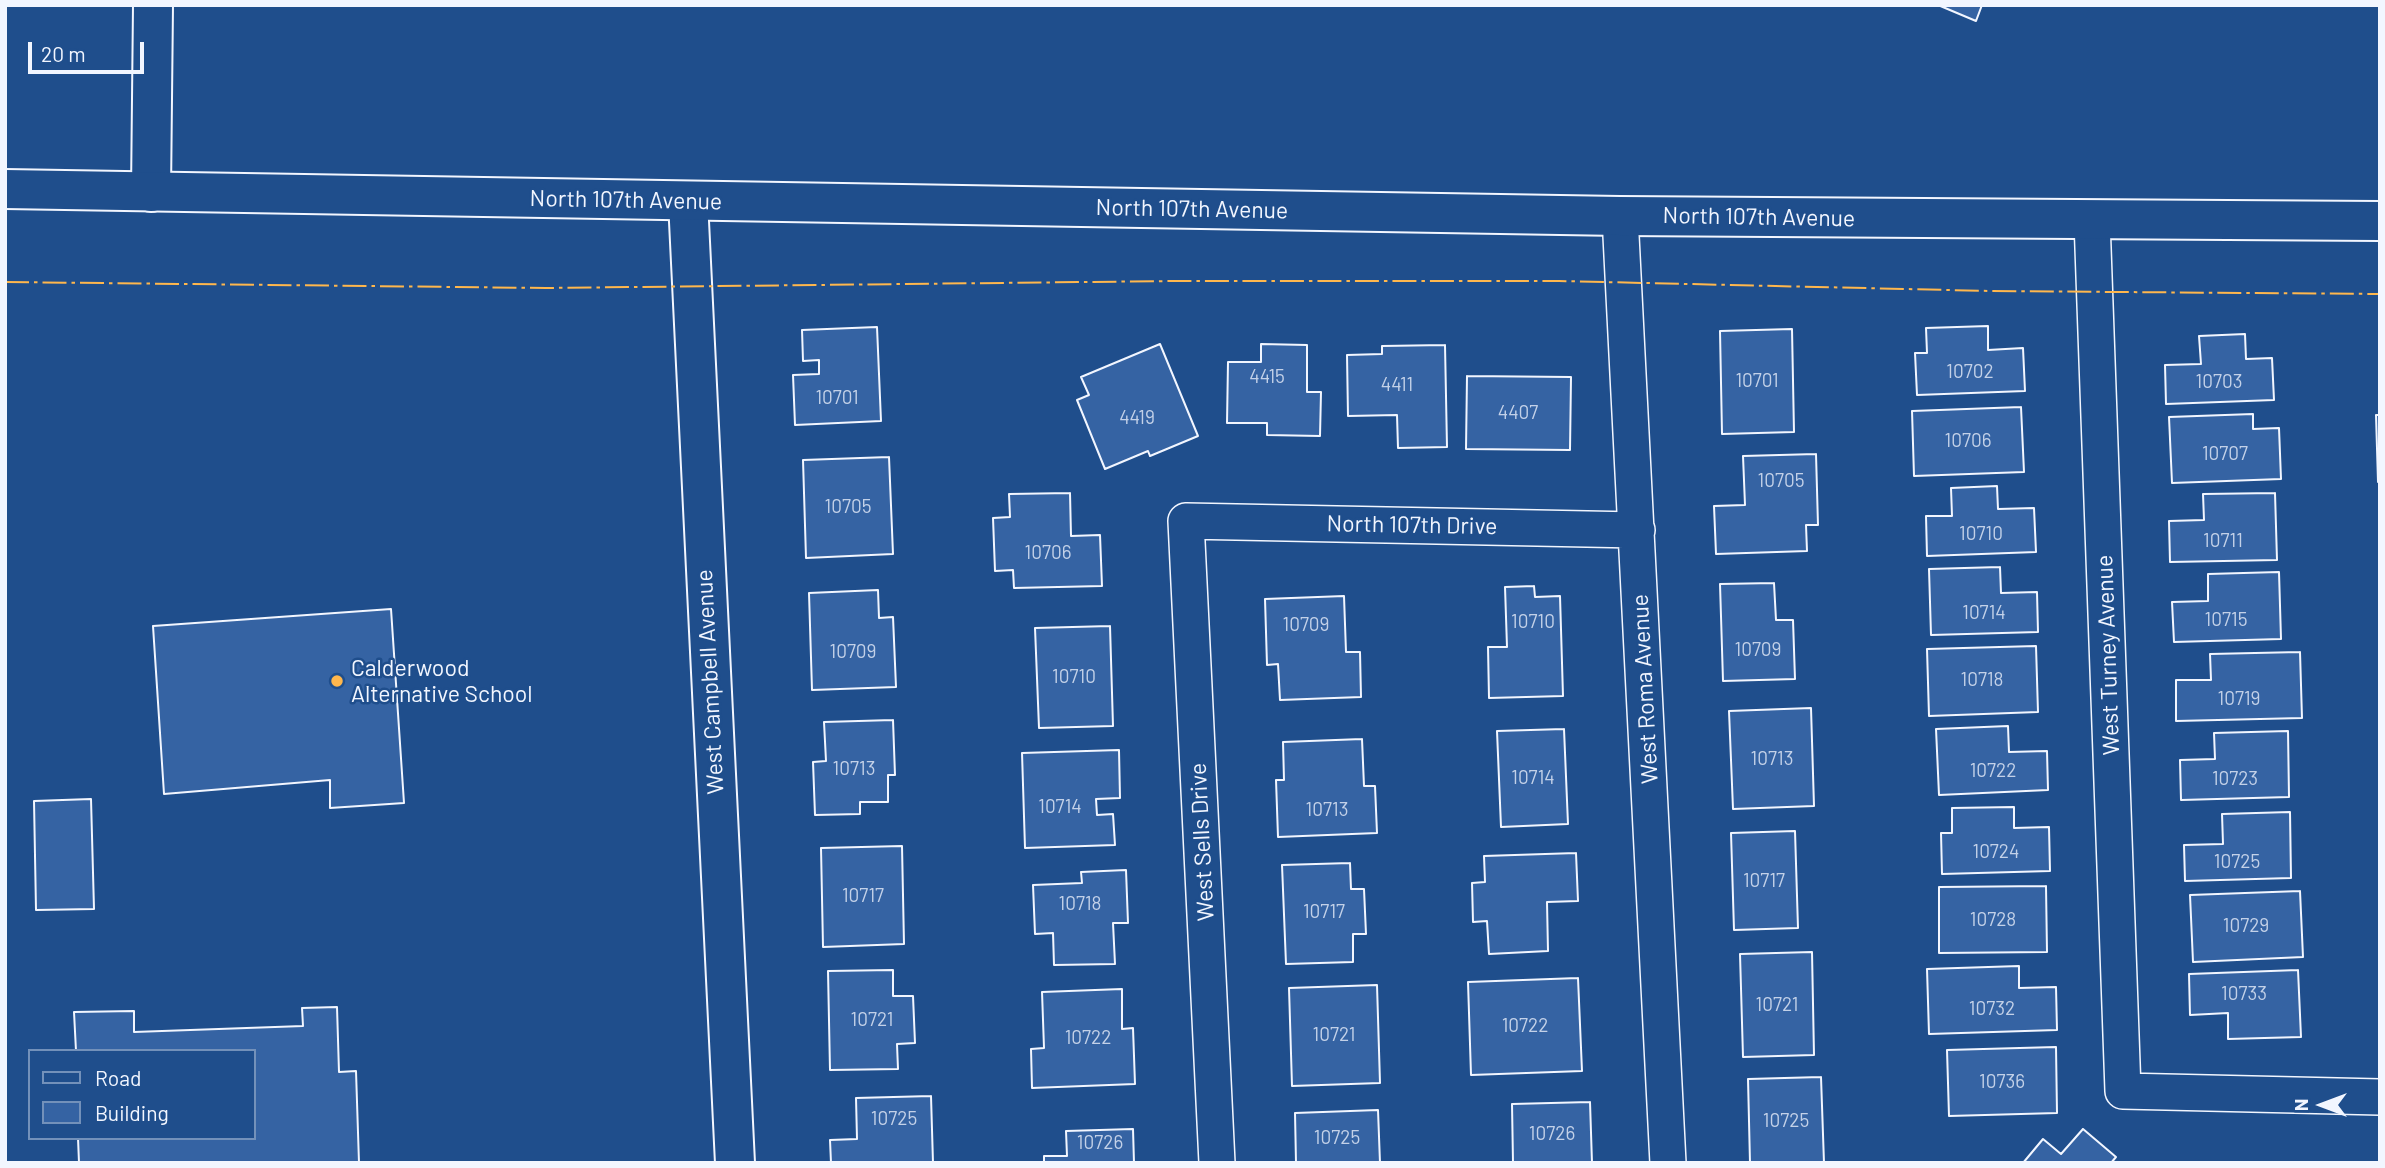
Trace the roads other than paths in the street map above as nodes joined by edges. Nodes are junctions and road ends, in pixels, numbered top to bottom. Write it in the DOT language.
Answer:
graph roads {
  1 [pos="152,5"];
  2 [pos="5,190"];
  3 [pos="151,192"];
  4 [pos="688,201"];
  5 [pos="1620,216"];
  6 [pos="2092,220"];
  7 [pos="2380,221"];
  8 [pos="1186,521"];
  9 [pos="1637,530"];
  10 [pos="2380,1097"];
  11 [pos="735,1163"];
  12 [pos="1217,1163"];
  13 [pos="1668,1163"];
  1 -- 3 [label="main road"];
  2 -- 3 [label="main road, North 107th Avenue"];
  3 -- 4 [label="main road, North 107th Avenue"];
  4 -- 5 [label="main road, North 107th Avenue"];
  4 -- 11 [label="main road, West Campbell Avenue"];
  5 -- 6 [label="main road, North 107th Avenue"];
  5 -- 9 [label="street, West Roma Avenue"];
  6 -- 7 [label="main road, North 107th Avenue"];
  6 -- 10 [label="street, West Turney Avenue"];
  8 -- 9 [label="street, North 107th Drive"];
  8 -- 12 [label="street, West Sells Drive"];
  9 -- 13 [label="street, West Roma Avenue"];
}
